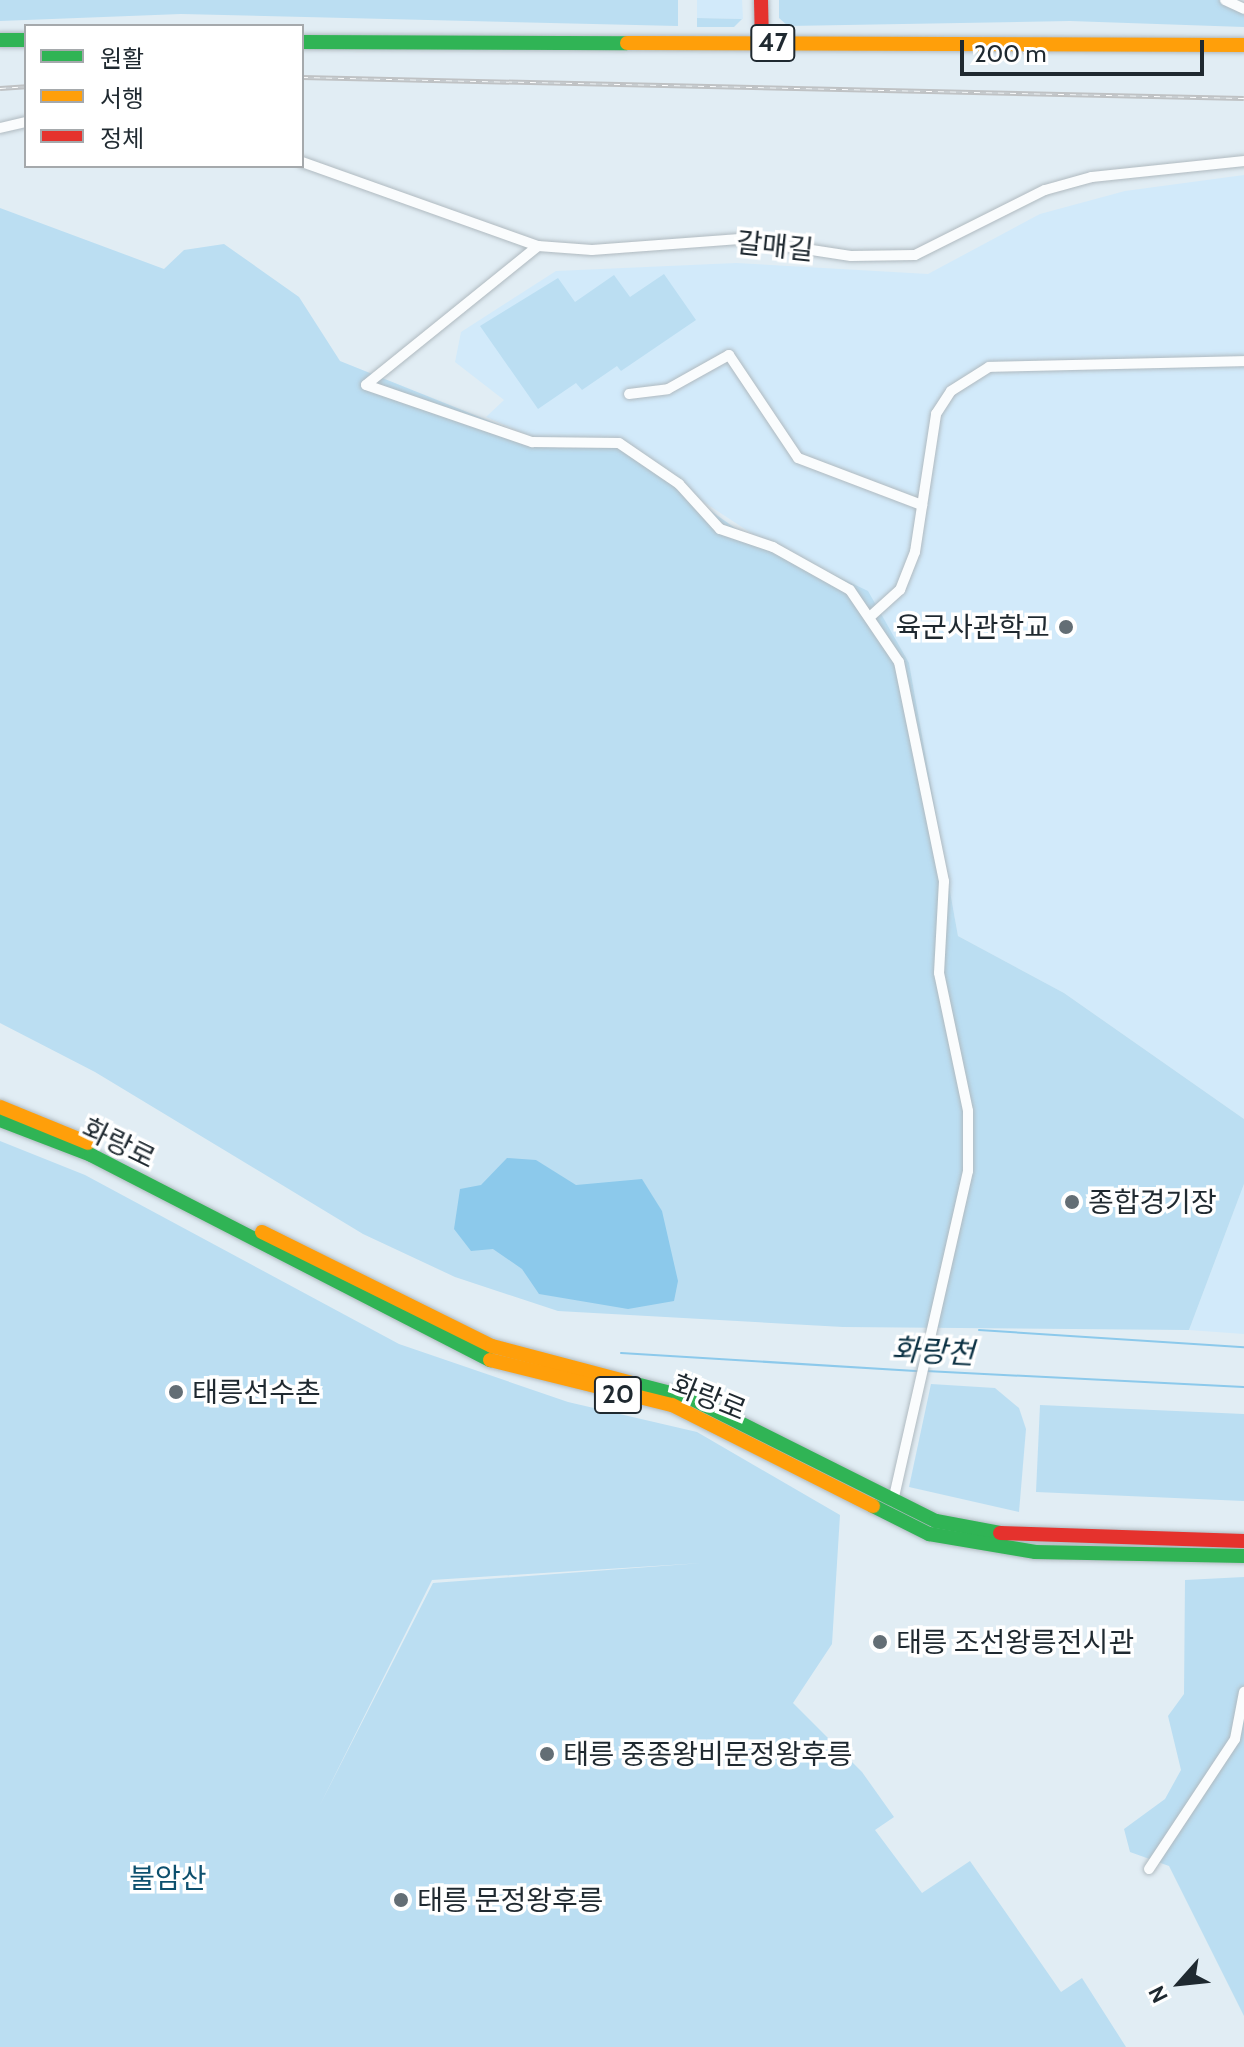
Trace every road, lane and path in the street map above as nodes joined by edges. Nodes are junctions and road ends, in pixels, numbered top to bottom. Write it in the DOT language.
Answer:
graph roads {
  1 [pos="761,0"];
  2 [pos="1225,0"];
  3 [pos="1244,9"];
  4 [pos="0,40"];
  5 [pos="24,40"];
  6 [pos="304,42"];
  7 [pos="762,43"];
  8 [pos="1244,45"];
  9 [pos="24,122"];
  10 [pos="0,128"];
  11 [pos="1244,161"];
  12 [pos="304,163"];
  13 [pos="538,246"];
  14 [pos="1244,361"];
  15 [pos="629,394"];
  16 [pos="922,505"];
  17 [pos="872,615"];
  18 [pos="0,1107"];
  19 [pos="0,1120"];
  20 [pos="891,1509"];
  21 [pos="1244,1541"];
  22 [pos="1244,1556"];
  23 [pos="1244,1692"];
  24 [pos="1149,1869"];
  1 -- 7 [label="main road"];
  2 -- 3 [label="street"];
  4 -- 5 [label="main road"];
  6 -- 7 [label="main road, 47"];
  7 -- 8 [label="main road, 47"];
  9 -- 10 [label="street"];
  11 -- 13 [label="street, 갈매길"];
  12 -- 13 [label="street, 갈매길"];
  13 -- 17 [label="street"];
  14 -- 16 [label="street"];
  15 -- 16 [label="street"];
  16 -- 17 [label="street"];
  17 -- 20 [label="street"];
  18 -- 20 [label="main road, 화랑로 / 20"];
  19 -- 20 [label="main road, 화랑로 / 20"];
  20 -- 21 [label="main road, 화랑로 / 20"];
  20 -- 22 [label="main road, 화랑로 / 20"];
  23 -- 24 [label="street"];
}
